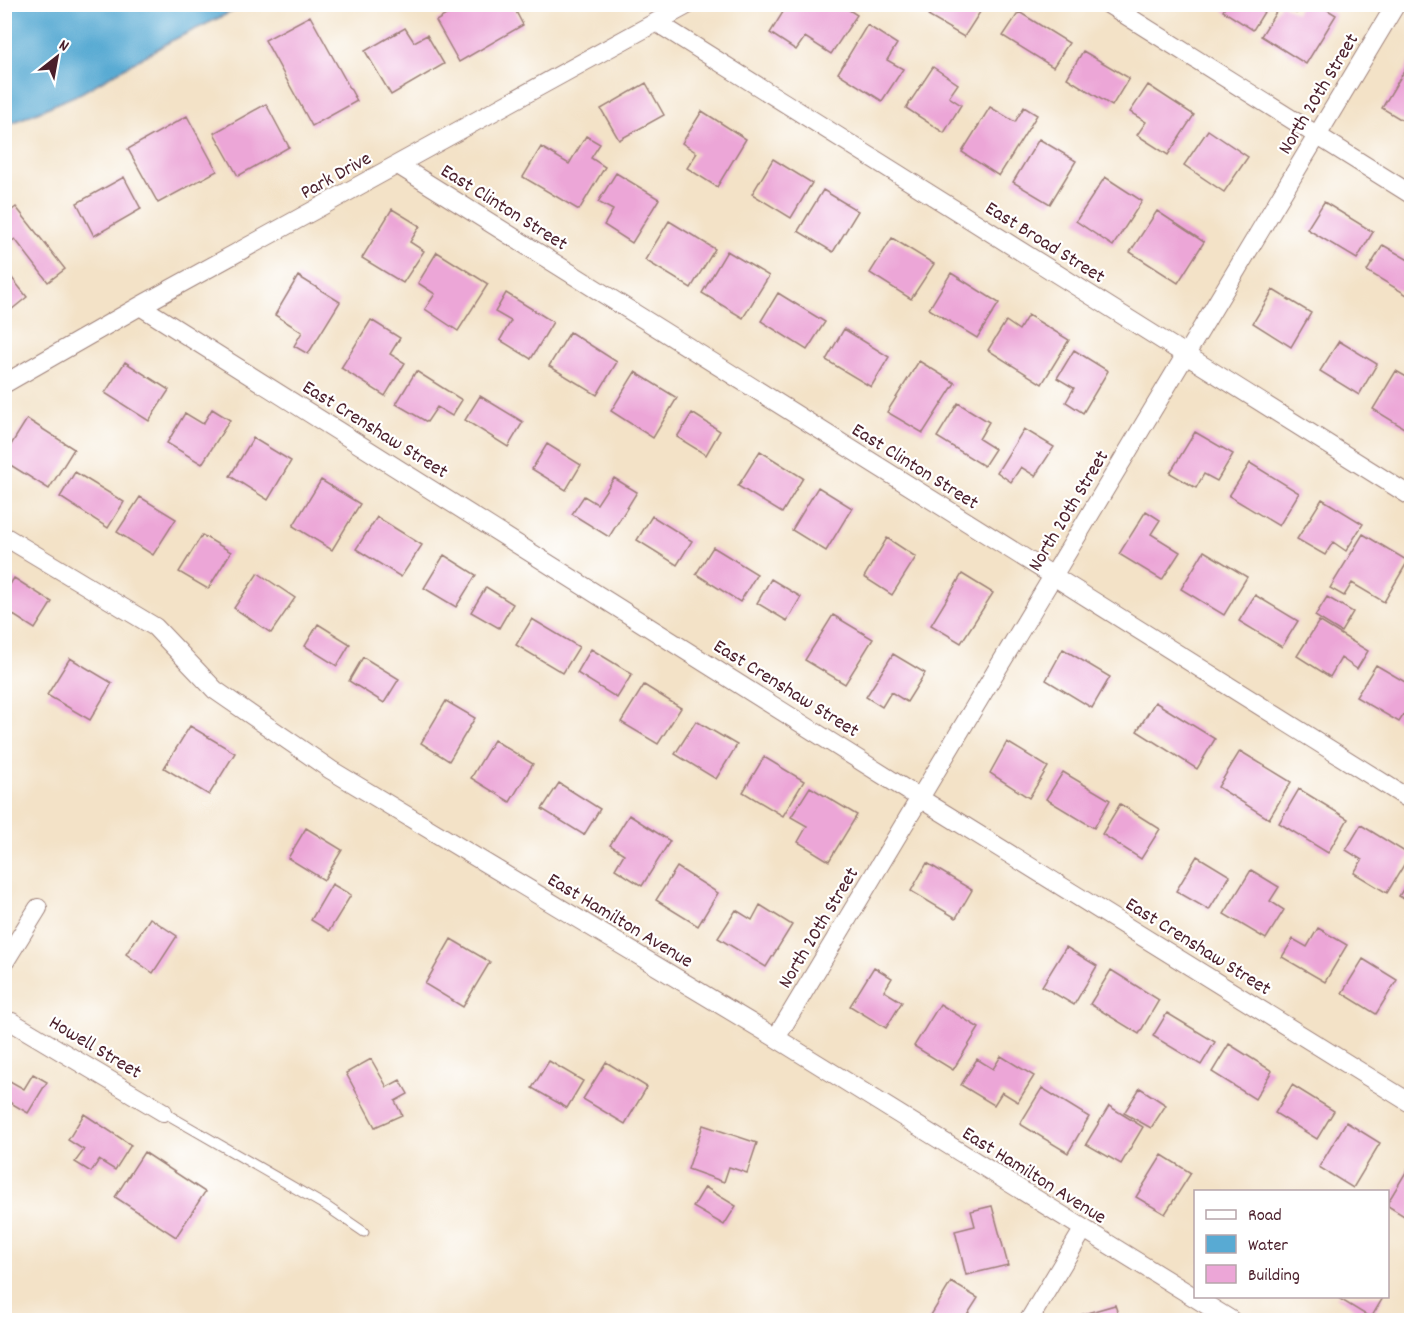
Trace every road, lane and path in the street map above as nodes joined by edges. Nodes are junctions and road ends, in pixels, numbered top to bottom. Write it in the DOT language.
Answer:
graph roads {
  1 [pos="689,4"];
  2 [pos="1108,4"];
  3 [pos="1396,4"];
  4 [pos="657,22"];
  5 [pos="1317,136"];
  6 [pos="398,165"];
  7 [pos="1412,195"];
  8 [pos="140,306"];
  9 [pos="1186,356"];
  10 [pos="4,384"];
  11 [pos="1412,497"];
  12 [pos="4,536"];
  13 [pos="1053,578"];
  14 [pos="921,799"];
  15 [pos="1412,801"];
  16 [pos="38,908"];
  17 [pos="4,963"];
  18 [pos="4,1022"];
  19 [pos="776,1038"];
  20 [pos="1412,1104"];
  21 [pos="163,1112"];
  22 [pos="1083,1230"];
  23 [pos="364,1232"];
  24 [pos="1194,1298"];
  25 [pos="1195,1298"];
  26 [pos="1029,1320"];
  27 [pos="1231,1320"];
  1 -- 4 [label="street, Park Drive"];
  2 -- 5 [label="street"];
  3 -- 5 [label="street, North 20th Street"];
  4 -- 6 [label="street, Park Drive"];
  4 -- 9 [label="street, East Broad Street"];
  5 -- 7 [label="street"];
  5 -- 9 [label="street, North 20th Street"];
  6 -- 8 [label="street, Park Drive"];
  6 -- 13 [label="street, East Clinton Street"];
  8 -- 10 [label="street, Park Drive"];
  8 -- 14 [label="street, East Crenshaw Street"];
  9 -- 11 [label="street, East Broad Street"];
  9 -- 13 [label="street, North 20th Street"];
  12 -- 19 [label="street, East Hamilton Avenue"];
  13 -- 14 [label="street, North 20th Street"];
  13 -- 15 [label="street, East Clinton Street"];
  14 -- 19 [label="street, North 20th Street"];
  14 -- 20 [label="street, East Crenshaw Street"];
  16 -- 17 [label="street"];
  18 -- 21 [label="street, Howell Street"];
  19 -- 22 [label="street, East Hamilton Avenue"];
  21 -- 23 [label="lane"];
  22 -- 24 [label="street, East Hamilton Avenue"];
  22 -- 26 [label="street"];
  25 -- 27 [label="street, East Hamilton Avenue"];
}
